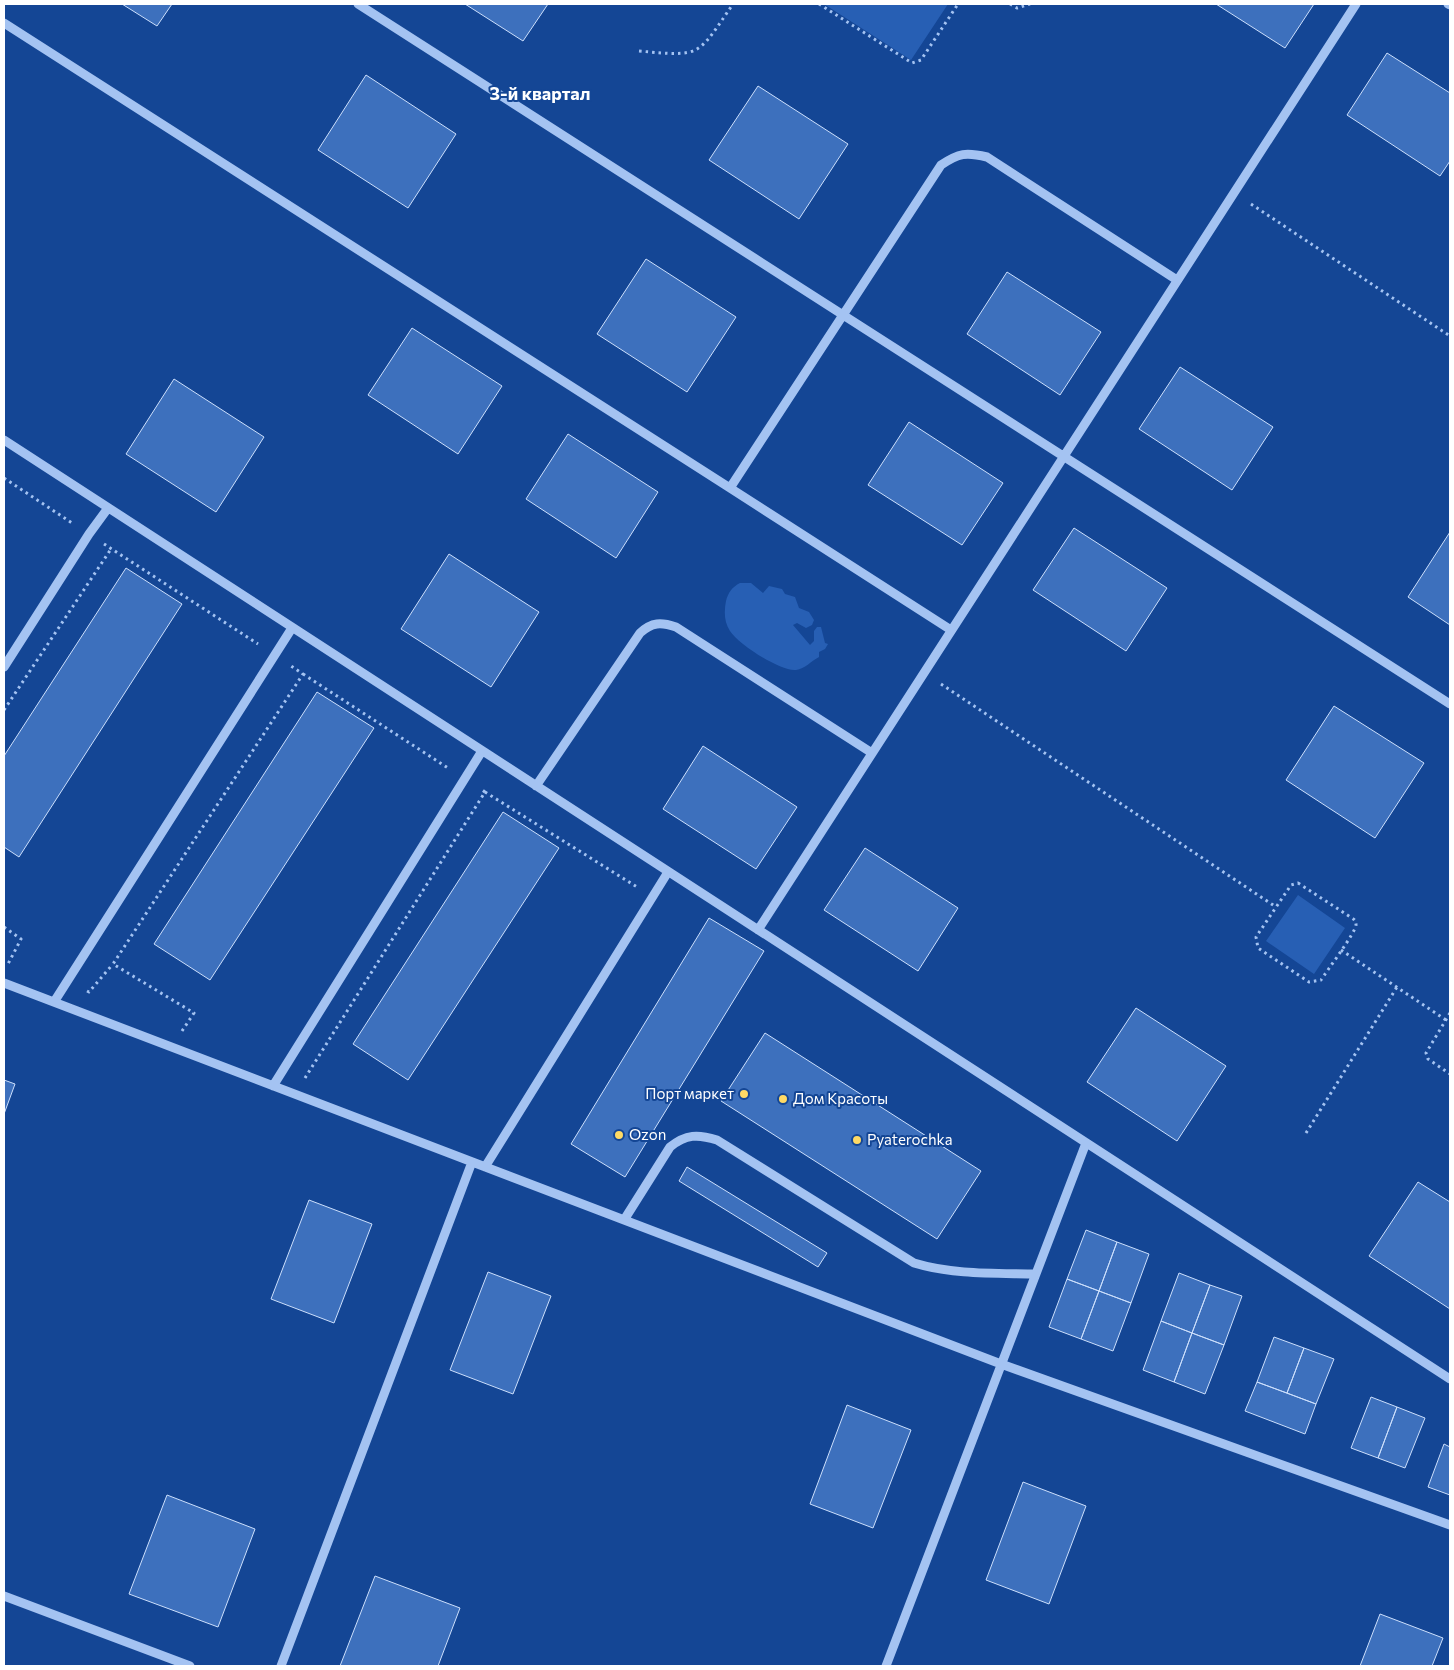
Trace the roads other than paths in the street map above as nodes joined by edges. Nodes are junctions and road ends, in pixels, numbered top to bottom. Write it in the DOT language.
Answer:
graph roads {
  1 [pos="358,4"];
  2 [pos="1356,4"];
  3 [pos="4,23"];
  4 [pos="1177,280"];
  5 [pos="843,315"];
  6 [pos="4,440"];
  7 [pos="1064,456"];
  8 [pos="730,488"];
  9 [pos="108,508"];
  10 [pos="292,628"];
  11 [pos="951,630"];
  12 [pos="4,667"];
  13 [pos="1450,704"];
  14 [pos="482,751"];
  15 [pos="872,753"];
  16 [pos="536,786"];
  17 [pos="668,872"];
  18 [pos="758,930"];
  19 [pos="4,983"];
  20 [pos="54,1002"];
  21 [pos="273,1086"];
  22 [pos="1086,1143"];
  23 [pos="472,1162"];
  24 [pos="485,1167"];
  25 [pos="624,1220"];
  26 [pos="1036,1274"];
  27 [pos="1001,1364"];
  28 [pos="1450,1379"];
  29 [pos="1450,1525"];
  30 [pos="4,1596"];
  31 [pos="190,1666"];
  32 [pos="281,1666"];
  33 [pos="886,1666"];
  1 -- 5 [label="street"];
  2 -- 4 [label="street"];
  3 -- 8 [label="street"];
  4 -- 5 [label="street"];
  4 -- 7 [label="street"];
  5 -- 7 [label="street"];
  5 -- 8 [label="street"];
  6 -- 9 [label="street"];
  7 -- 11 [label="street"];
  7 -- 13 [label="street"];
  8 -- 11 [label="street"];
  9 -- 10 [label="street"];
  9 -- 12 [label="street"];
  10 -- 14 [label="street"];
  10 -- 20 [label="street"];
  11 -- 15 [label="street"];
  14 -- 16 [label="street"];
  14 -- 21 [label="street"];
  15 -- 16 [label="street"];
  15 -- 18 [label="street"];
  16 -- 17 [label="street"];
  17 -- 18 [label="street"];
  17 -- 24 [label="street"];
  18 -- 22 [label="street"];
  19 -- 20 [label="street"];
  20 -- 21 [label="street"];
  21 -- 23 [label="street"];
  22 -- 26 [label="street"];
  22 -- 28 [label="street"];
  23 -- 24 [label="street"];
  23 -- 32 [label="street"];
  24 -- 25 [label="street"];
  25 -- 26 [label="street"];
  25 -- 27 [label="street"];
  26 -- 27 [label="street"];
  27 -- 29 [label="street"];
  27 -- 33 [label="street"];
  30 -- 31 [label="street"];
}
